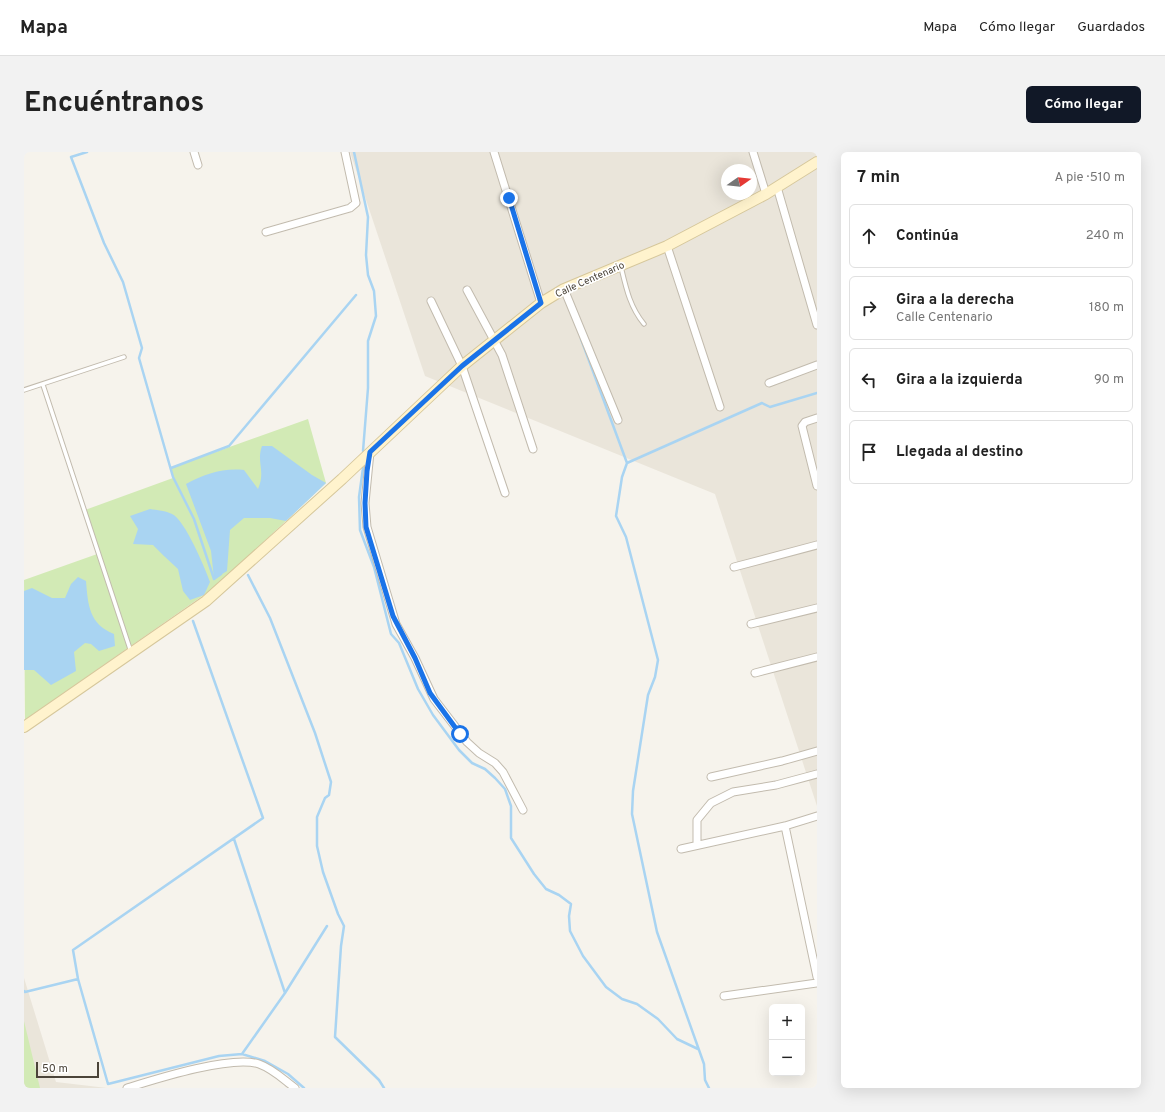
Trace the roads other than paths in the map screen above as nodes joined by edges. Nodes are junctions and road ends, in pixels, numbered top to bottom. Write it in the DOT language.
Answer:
graph roads {
  1 [pos="194,152"];
  2 [pos="345,152"];
  3 [pos="494,152"];
  4 [pos="754,152"];
  5 [pos="817,162"];
  6 [pos="198,165"];
  7 [pos="777,187"];
  8 [pos="766,194"];
  9 [pos="266,232"];
  10 [pos="667,246"];
  11 [pos="620,266"];
  12 [pos="467,290"];
  13 [pos="564,290"];
  14 [pos="431,301"];
  15 [pos="541,303"];
  16 [pos="644,324"];
  17 [pos="817,325"];
  18 [pos="494,340"];
  19 [pos="124,357"];
  20 [pos="817,365"];
  21 [pos="462,366"];
  22 [pos="769,383"];
  23 [pos="43,385"];
  24 [pos="24,390"];
  25 [pos="720,407"];
  26 [pos="817,418"];
  27 [pos="618,420"];
  28 [pos="533,449"];
  29 [pos="370,452"];
  30 [pos="817,486"];
  31 [pos="505,493"];
  32 [pos="817,545"];
  33 [pos="734,567"];
  34 [pos="817,608"];
  35 [pos="751,624"];
  36 [pos="132,653"];
  37 [pos="817,657"];
  38 [pos="755,674"];
  39 [pos="24,727"];
  40 [pos="817,751"];
  41 [pos="817,774"];
  42 [pos="710,777"];
  43 [pos="523,810"];
  44 [pos="817,816"];
  45 [pos="785,826"];
  46 [pos="697,845"];
  47 [pos="681,848"];
  48 [pos="817,977"];
  49 [pos="817,983"];
  50 [pos="724,996"];
  51 [pos="127,1088"];
  52 [pos="294,1088"];
  1 -- 6 [label="street"];
  2 -- 9 [label="street"];
  3 -- 15 [label="street"];
  4 -- 8 [label="street"];
  5 -- 7 [label="street, Calle Centenario"];
  7 -- 8 [label="street, Calle Centenario"];
  7 -- 17 [label="street"];
  8 -- 10 [label="street, Calle Centenario"];
  10 -- 11 [label="street, Calle Centenario"];
  10 -- 25 [label="street"];
  11 -- 13 [label="street, Calle Centenario"];
  11 -- 16 [label="lane"];
  12 -- 18 [label="street"];
  13 -- 15 [label="street, Calle Centenario"];
  13 -- 27 [label="street"];
  14 -- 21 [label="street"];
  15 -- 18 [label="street, Calle Centenario"];
  18 -- 21 [label="street, Calle Centenario"];
  18 -- 28 [label="street"];
  19 -- 23 [label="lane"];
  20 -- 22 [label="street"];
  21 -- 29 [label="street, Calle Centenario"];
  21 -- 31 [label="street"];
  23 -- 24 [label="lane"];
  23 -- 36 [label="lane"];
  26 -- 30 [label="street"];
  29 -- 36 [label="street, Calle Centenario"];
  29 -- 43 [label="street"];
  32 -- 33 [label="street"];
  34 -- 35 [label="street"];
  36 -- 39 [label="street, Calle Centenario"];
  37 -- 38 [label="street"];
  40 -- 42 [label="street"];
  41 -- 46 [label="street"];
  44 -- 45 [label="street"];
  45 -- 46 [label="street"];
  45 -- 48 [label="street"];
  46 -- 47 [label="street"];
  49 -- 50 [label="street"];
  51 -- 52 [label="street"];
}
